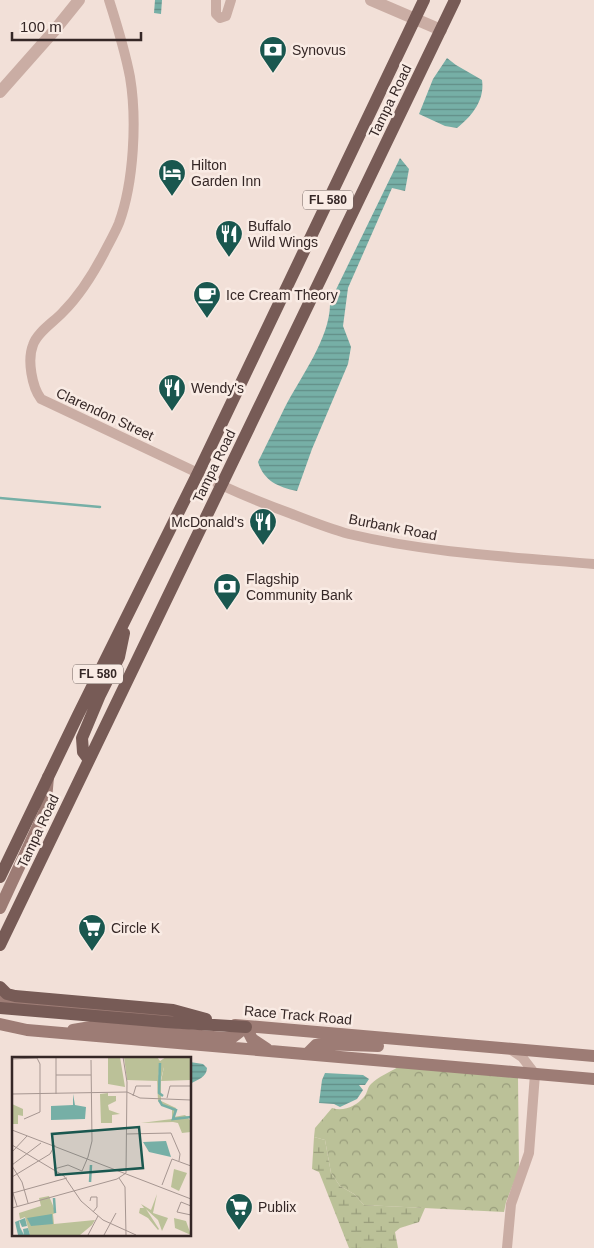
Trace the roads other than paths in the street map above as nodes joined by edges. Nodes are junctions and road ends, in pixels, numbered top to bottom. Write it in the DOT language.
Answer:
graph roads {
  1 [pos="79,0"];
  2 [pos="109,0"];
  3 [pos="216,0"];
  4 [pos="231,0"];
  5 [pos="371,0"];
  6 [pos="424,0"];
  7 [pos="455,0"];
  8 [pos="415,19"];
  9 [pos="441,30"];
  10 [pos="0,92"];
  11 [pos="198,473"];
  12 [pos="221,486"];
  13 [pos="594,564"];
  14 [pos="128,613"];
  15 [pos="88,760"];
  16 [pos="48,777"];
  17 [pos="0,877"];
  18 [pos="0,908"];
  19 [pos="0,945"];
  20 [pos="0,987"];
  21 [pos="0,1001"];
  22 [pos="0,1008"];
  23 [pos="206,1019"];
  24 [pos="0,1024"];
  25 [pos="246,1027"];
  26 [pos="286,1030"];
  27 [pos="54,1033"];
  28 [pos="445,1044"];
  29 [pos="464,1045"];
  30 [pos="510,1049"];
  31 [pos="271,1051"];
  32 [pos="307,1054"];
  33 [pos="594,1056"];
  34 [pos="477,1069"];
  35 [pos="535,1074"];
  36 [pos="594,1079"];
  37 [pos="507,1248"];
  1 -- 10 [label="street"];
  2 -- 11 [label="street, Clarendon Street"];
  3 -- 4 [label="street"];
  5 -- 8 [label="street"];
  6 -- 8 [label="main road, Tampa Road / FL 580"];
  7 -- 9 [label="main road, Tampa Road / FL 580"];
  8 -- 9 [label="street"];
  8 -- 11 [label="main road, Tampa Road / FL 580"];
  9 -- 12 [label="main road, Tampa Road / FL 580"];
  11 -- 12 [label="street, Burbank Road"];
  11 -- 14 [label="main road, Tampa Road / FL 580"];
  12 -- 13 [label="street, Burbank Road"];
  12 -- 15 [label="main road, Tampa Road / FL 580"];
  14 -- 15 [label="main road"];
  14 -- 16 [label="main road, Tampa Road / FL 580"];
  15 -- 19 [label="main road, Tampa Road / FL 580"];
  16 -- 17 [label="main road, Tampa Road / FL 580"];
  16 -- 18 [label="main road"];
  20 -- 23 [label="main road"];
  21 -- 23 [label="main road, Race Track Road"];
  22 -- 25 [label="main road"];
  23 -- 25 [label="main road, Race Track Road"];
  24 -- 27 [label="main road"];
  25 -- 26 [label="main road, Race Track Road"];
  25 -- 27 [label="main road"];
  25 -- 31 [label="main road"];
  26 -- 28 [label="main road, Race Track Road"];
  26 -- 32 [label="main road"];
  27 -- 31 [label="main road"];
  28 -- 29 [label="main road, Race Track Road"];
  28 -- 32 [label="main road"];
  29 -- 30 [label="main road, Race Track Road"];
  29 -- 34 [label="main road"];
  30 -- 33 [label="main road, Race Track Road"];
  30 -- 35 [label="street"];
  31 -- 32 [label="main road"];
  32 -- 34 [label="main road"];
  34 -- 35 [label="main road"];
  35 -- 36 [label="main road"];
  35 -- 37 [label="street"];
}
